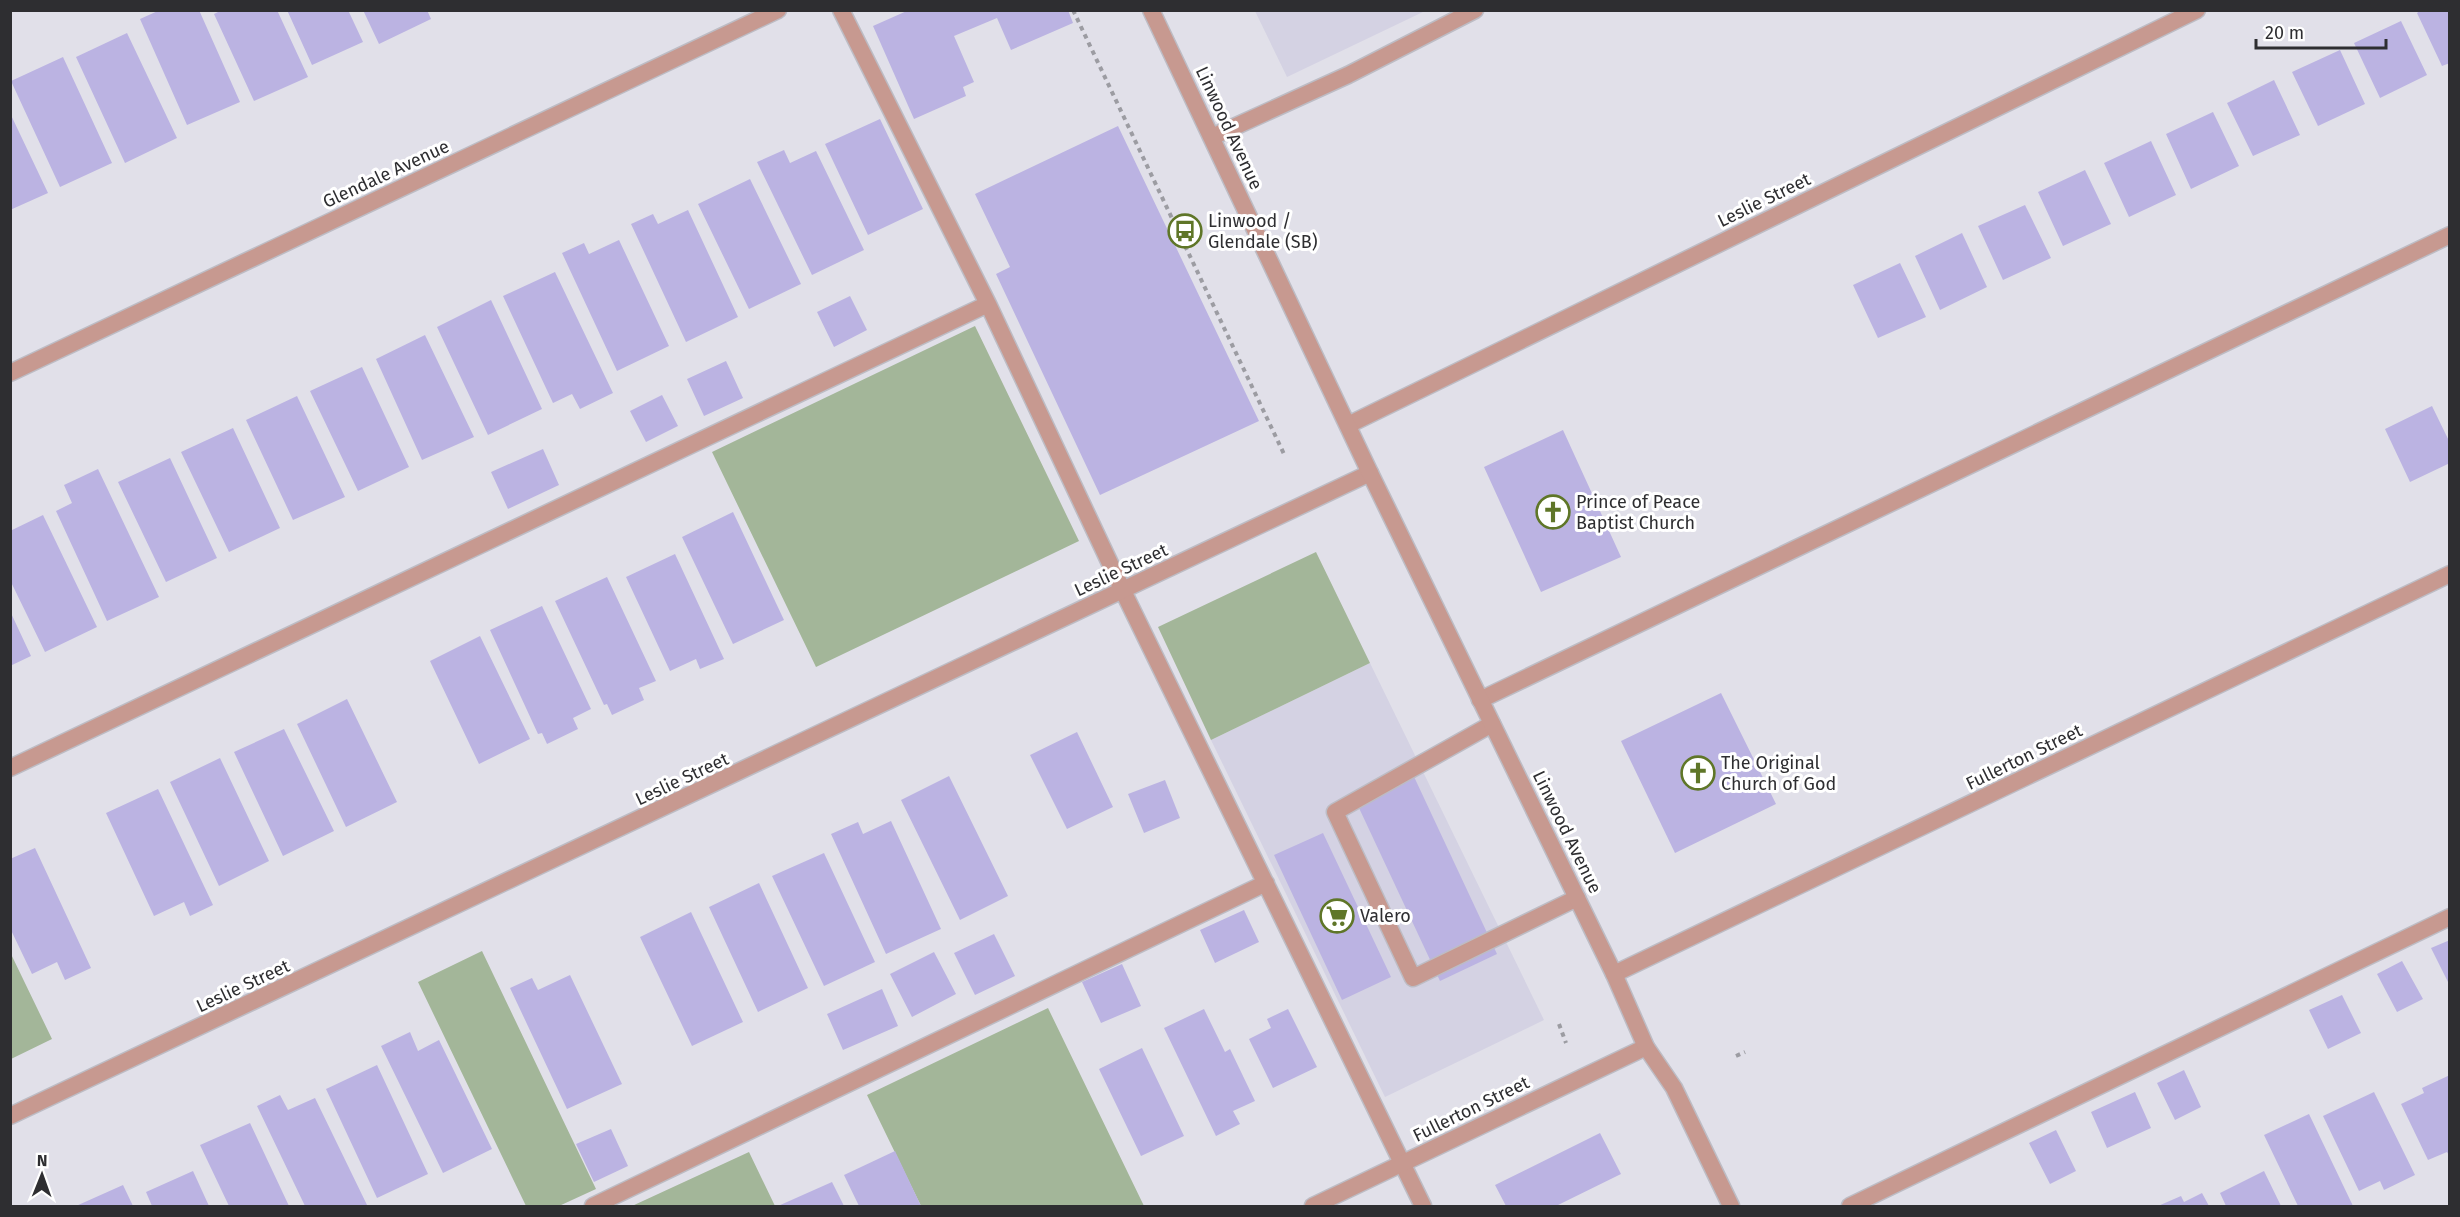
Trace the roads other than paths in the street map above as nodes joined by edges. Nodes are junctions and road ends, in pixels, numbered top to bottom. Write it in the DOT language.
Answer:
graph roads {
  1 [pos="778,10"];
  2 [pos="841,10"];
  3 [pos="1151,10"];
  4 [pos="2197,10"];
  5 [pos="1473,11"];
  6 [pos="1212,137"];
  7 [pos="2450,235"];
  8 [pos="988,304"];
  9 [pos="10,373"];
  10 [pos="1348,425"];
  11 [pos="1370,473"];
  12 [pos="2450,574"];
  13 [pos="1123,591"];
  14 [pos="1480,700"];
  15 [pos="1492,724"];
  16 [pos="10,768"];
  17 [pos="1266,883"];
  18 [pos="1577,898"];
  19 [pos="2450,917"];
  20 [pos="1614,974"];
  21 [pos="1646,1047"];
  22 [pos="10,1116"];
  23 [pos="1402,1163"];
  24 [pos="592,1206"];
  25 [pos="1313,1206"];
  26 [pos="1423,1206"];
  27 [pos="1731,1206"];
  28 [pos="1850,1206"];
  1 -- 9 [label="street, Glendale Avenue"];
  2 -- 8 [label="street"];
  3 -- 6 [label="street, Linwood Avenue"];
  4 -- 10 [label="street, Leslie Street"];
  5 -- 6 [label="street"];
  6 -- 10 [label="street, Linwood Avenue"];
  7 -- 14 [label="street"];
  8 -- 13 [label="street"];
  8 -- 16 [label="street"];
  10 -- 11 [label="street, Linwood Avenue"];
  11 -- 13 [label="street, Leslie Street"];
  11 -- 14 [label="street, Linwood Avenue"];
  12 -- 20 [label="street, Fullerton Street"];
  13 -- 17 [label="street"];
  13 -- 22 [label="street, Leslie Street"];
  14 -- 15 [label="street, Linwood Avenue"];
  15 -- 18 [label="street, Linwood Avenue"];
  15 -- 18 [label="street"];
  17 -- 23 [label="street"];
  17 -- 24 [label="street"];
  18 -- 20 [label="street, Linwood Avenue"];
  19 -- 28 [label="street"];
  20 -- 21 [label="street, Linwood Avenue"];
  21 -- 23 [label="street, Fullerton Street"];
  21 -- 27 [label="street, Linwood Avenue"];
  23 -- 25 [label="street, Fullerton Street"];
  23 -- 26 [label="street"];
}
